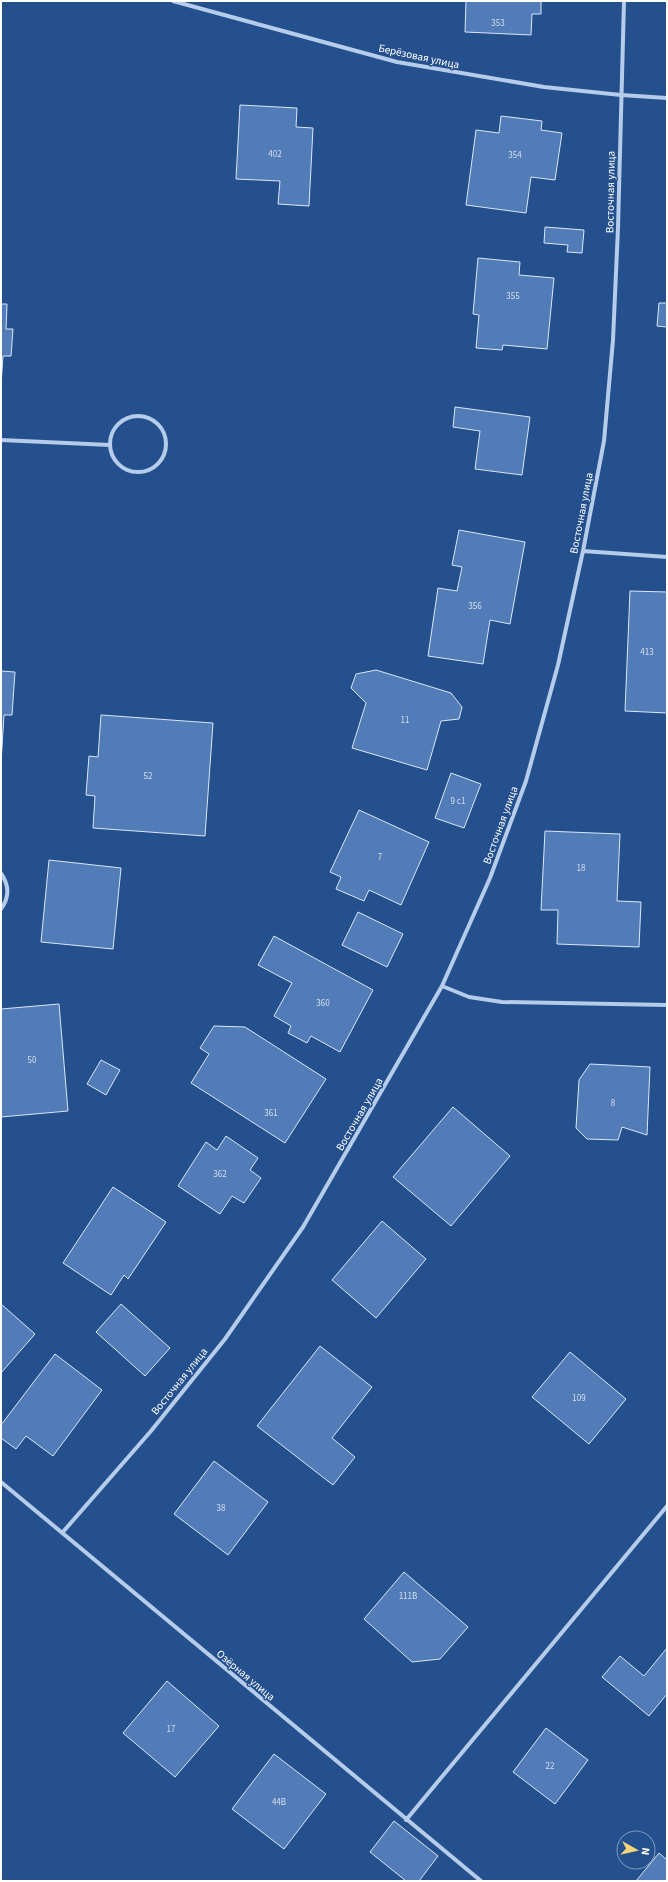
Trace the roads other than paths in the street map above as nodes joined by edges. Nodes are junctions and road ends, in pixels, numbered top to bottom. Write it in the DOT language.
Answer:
graph roads {
  1 [pos="175,1"];
  2 [pos="624,1"];
  3 [pos="621,95"];
  4 [pos="667,98"];
  5 [pos="1,440"];
  6 [pos="110,445"];
  7 [pos="583,551"];
  8 [pos="667,557"];
  9 [pos="1,872"];
  10 [pos="1,909"];
  11 [pos="442,986"];
  12 [pos="667,1005"];
  13 [pos="1,1482"];
  14 [pos="667,1506"];
  15 [pos="62,1533"];
  16 [pos="406,1820"];
  17 [pos="481,1881"];
  1 -- 3 [label="street, Берёзовая улица"];
  2 -- 3 [label="street, Восточная улица"];
  3 -- 4 [label="street, Берёзовая улица"];
  3 -- 7 [label="street, Восточная улица"];
  5 -- 6 [label="street"];
  6 -- 6 [label="street"];
  7 -- 8 [label="street"];
  7 -- 11 [label="street, Восточная улица"];
  9 -- 10 [label="street"];
  11 -- 12 [label="street"];
  11 -- 15 [label="street, Восточная улица"];
  13 -- 15 [label="street, Озёрная улица"];
  14 -- 16 [label="street"];
  15 -- 16 [label="street, Озёрная улица"];
  16 -- 17 [label="street, Озёрная улица"];
}
